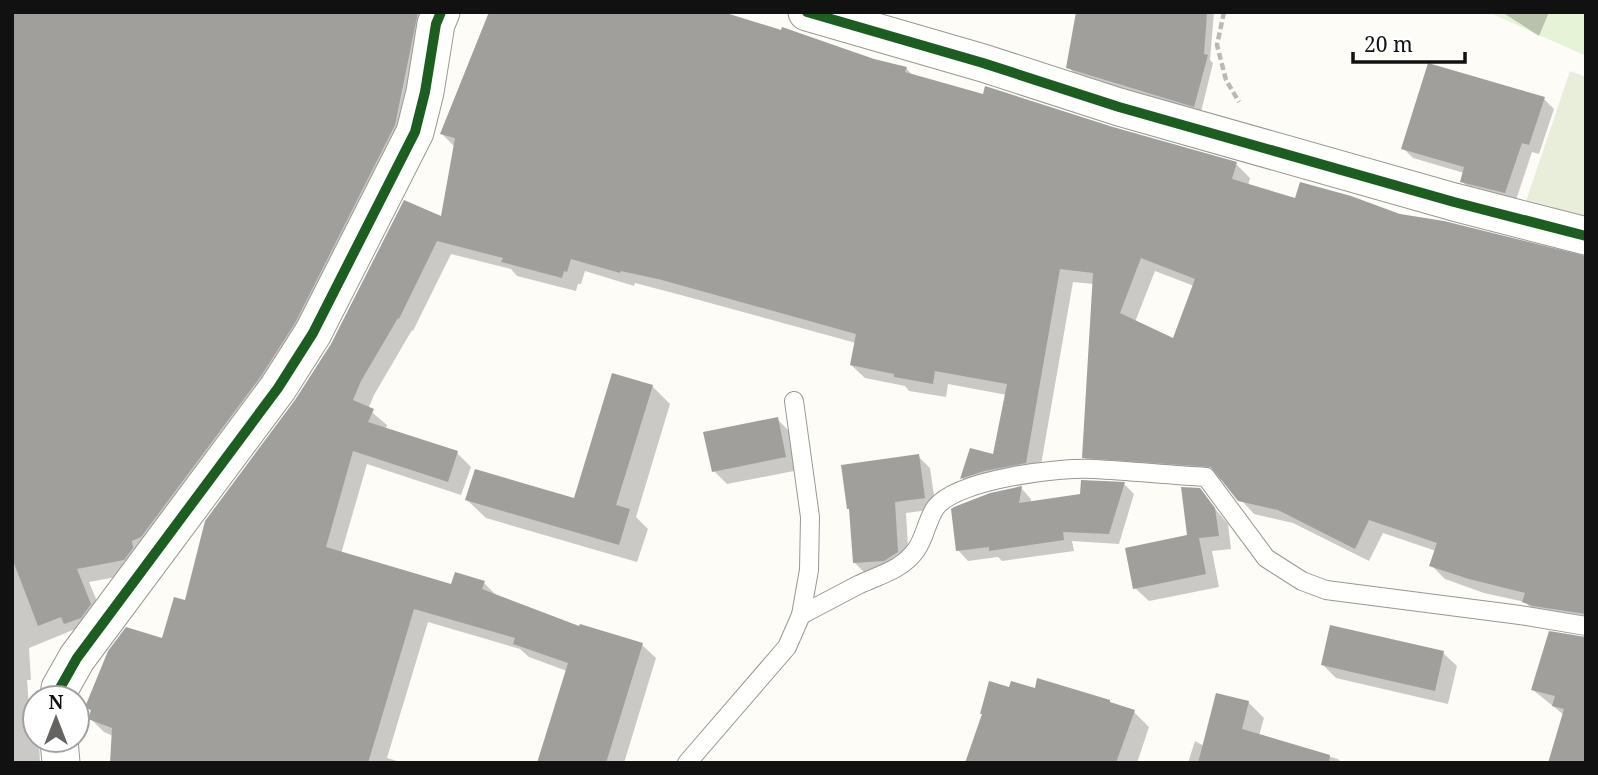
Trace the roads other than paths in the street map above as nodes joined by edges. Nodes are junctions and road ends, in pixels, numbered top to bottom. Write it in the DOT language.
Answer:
graph roads {
  1 [pos="441,12"];
  2 [pos="807,12"];
  3 [pos="1586,236"];
  4 [pos="794,401"];
  5 [pos="801,615"];
  6 [pos="1586,626"];
  7 [pos="62,684"];
  8 [pos="687,763"];
  1 -- 7 [label="street"];
  2 -- 3 [label="street"];
  4 -- 5 [label="lane"];
  5 -- 6 [label="lane"];
  5 -- 8 [label="lane"];
}
